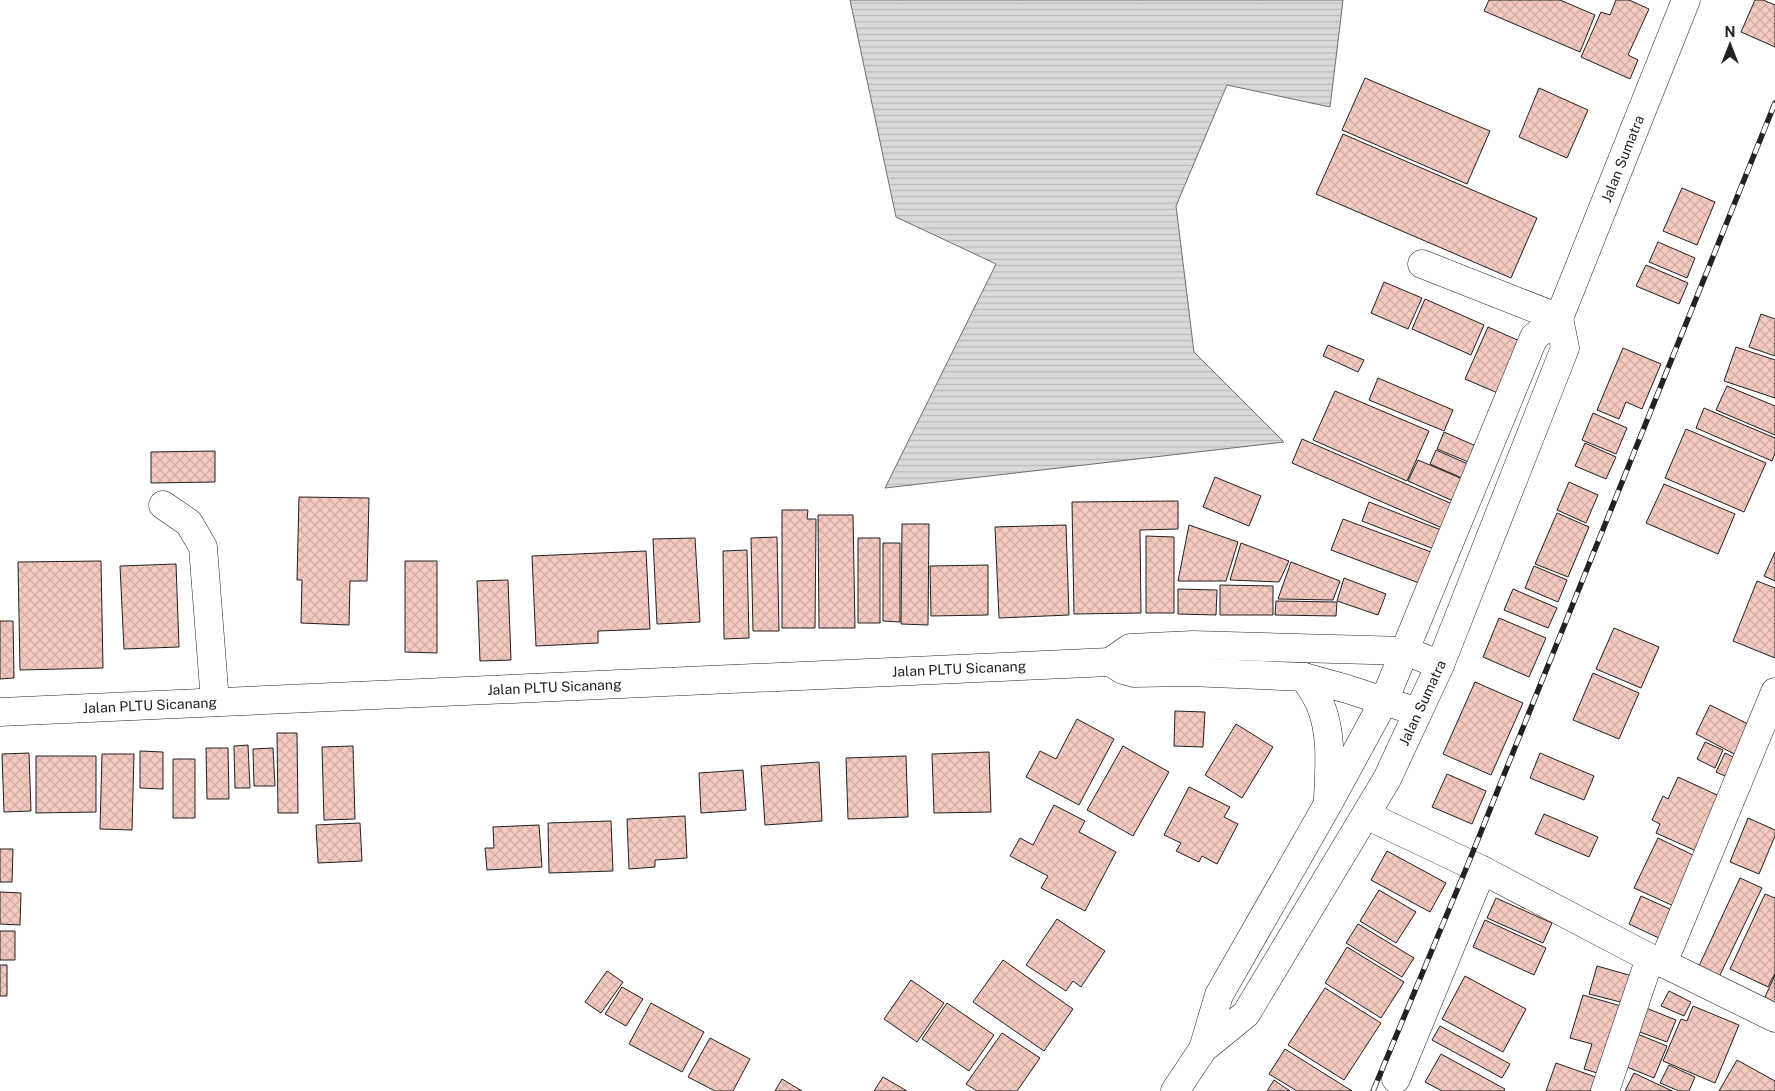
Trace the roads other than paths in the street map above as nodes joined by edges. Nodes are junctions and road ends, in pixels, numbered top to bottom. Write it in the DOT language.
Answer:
graph roads {
  1 [pos="1686,0"];
  2 [pos="1422,264"];
  3 [pos="1560,318"];
  4 [pos="163,505"];
  5 [pos="1406,651"];
  6 [pos="1110,662"];
  7 [pos="1440,665"];
  8 [pos="1304,677"];
  9 [pos="1775,692"];
  10 [pos="1384,700"];
  11 [pos="214,702"];
  12 [pos="0,712"];
  13 [pos="1418,712"];
  14 [pos="1328,804"];
  15 [pos="1366,815"];
  16 [pos="1482,870"];
  17 [pos="1657,961"];
  18 [pos="1775,1018"];
  19 [pos="1203,1049"];
  20 [pos="1396,1079"];
  21 [pos="1174,1091"];
  22 [pos="1605,1091"];
  1 -- 3 [label="main road, Jalan Sumatra"];
  2 -- 3 [label="main road"];
  3 -- 5 [label="main road, Jalan Sumatra"];
  3 -- 7 [label="main road, Jalan Sumatra"];
  4 -- 11 [label="main road"];
  5 -- 6 [label="main road"];
  5 -- 7 [label="main road"];
  5 -- 10 [label="main road, Jalan Sumatra"];
  6 -- 8 [label="main road, Jalan PLTU Sicanang"];
  6 -- 11 [label="main road, Jalan PLTU Sicanang"];
  7 -- 13 [label="main road, Jalan Sumatra"];
  8 -- 10 [label="main road, Jalan PLTU Sicanang"];
  8 -- 14 [label="main road"];
  9 -- 17 [label="main road"];
  10 -- 13 [label="main road, Jalan PLTU Sicanang"];
  10 -- 14 [label="main road, Jalan Sumatra"];
  11 -- 12 [label="main road, Jalan PLTU Sicanang"];
  13 -- 15 [label="main road, Jalan Sumatra"];
  14 -- 19 [label="main road, Jalan Sumatra"];
  15 -- 16 [label="main road"];
  15 -- 19 [label="main road, Jalan Sumatra"];
  16 -- 17 [label="main road"];
  16 -- 20 [label="main road"];
  17 -- 18 [label="main road"];
  17 -- 22 [label="main road"];
  19 -- 21 [label="main road, Jalan Sumatra"];
}
